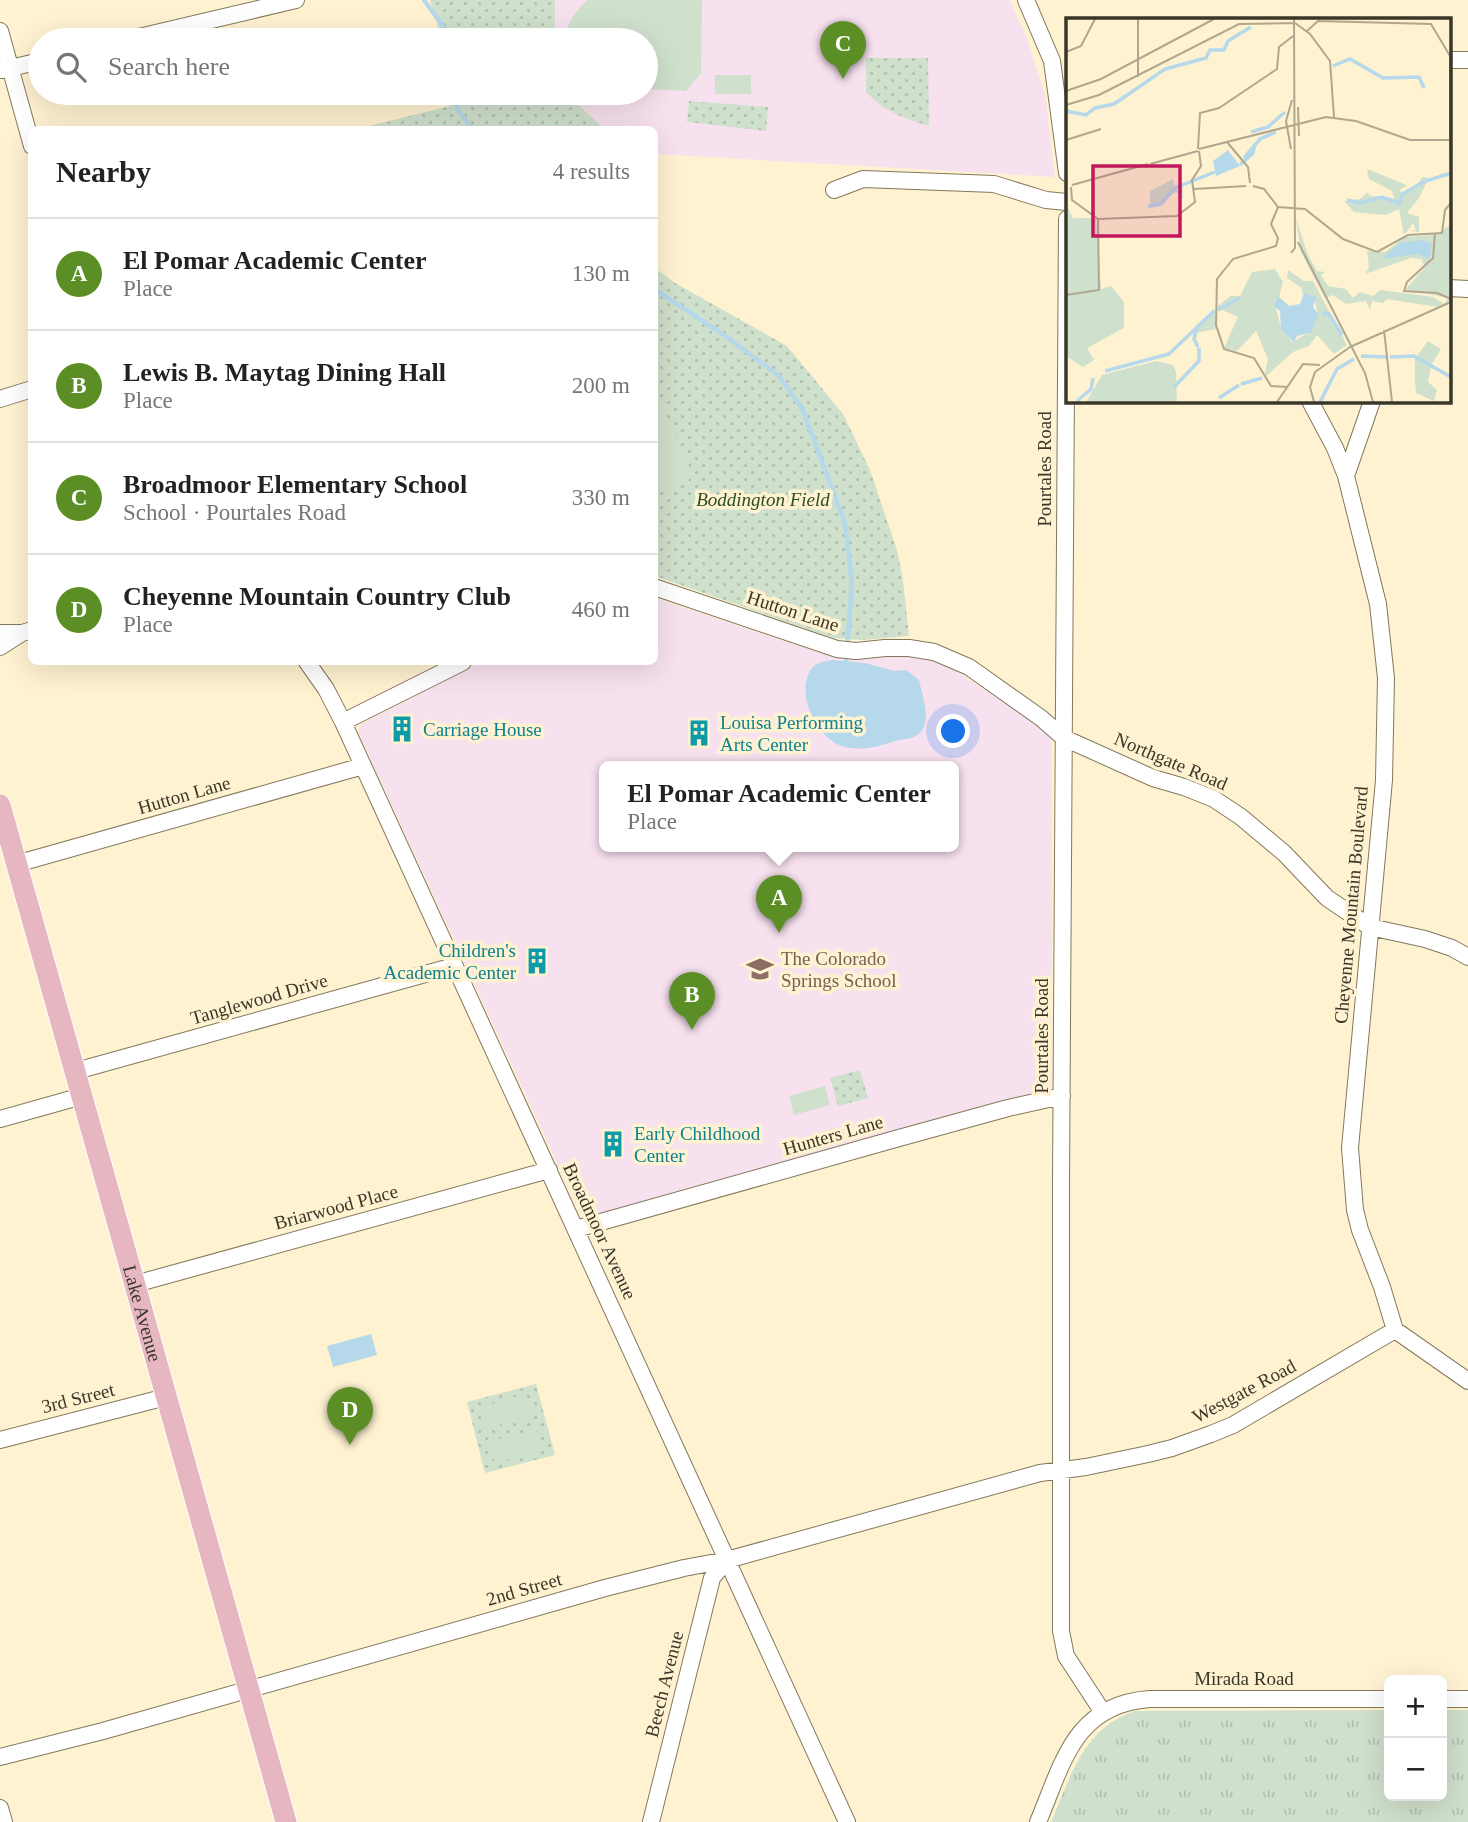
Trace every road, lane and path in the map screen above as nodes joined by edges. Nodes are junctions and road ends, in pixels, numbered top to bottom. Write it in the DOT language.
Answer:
graph roads {
  1 [pos="296,0"];
  2 [pos="1026,0"];
  3 [pos="177,28"];
  4 [pos="0,31"];
  5 [pos="1450,60"];
  6 [pos="1468,60"];
  7 [pos="1060,61"];
  8 [pos="28,64"];
  9 [pos="5,69"];
  10 [pos="28,135"];
  11 [pos="1065,136"];
  12 [pos="1066,154"];
  13 [pos="834,190"];
  14 [pos="1066,202"];
  15 [pos="28,390"];
  16 [pos="1066,392"];
  17 [pos="0,399"];
  18 [pos="1311,402"];
  19 [pos="1372,402"];
  20 [pos="1346,476"];
  21 [pos="658,588"];
  22 [pos="27,631"];
  23 [pos="0,633"];
  24 [pos="0,647"];
  25 [pos="309,665"];
  26 [pos="457,665"];
  27 [pos="343,722"];
  28 [pos="1064,737"];
  29 [pos="363,766"];
  30 [pos="0,805"];
  31 [pos="16,864"];
  32 [pos="1370,927"];
  33 [pos="1468,957"];
  34 [pos="454,966"];
  35 [pos="76,1071"];
  36 [pos="1062,1096"];
  37 [pos="82,1097"];
  38 [pos="0,1119"];
  39 [pos="549,1170"];
  40 [pos="576,1229"];
  41 [pos="135,1284"];
  42 [pos="1395,1331"];
  43 [pos="1468,1381"];
  44 [pos="166,1397"];
  45 [pos="0,1440"];
  46 [pos="1061,1469"];
  47 [pos="727,1560"];
  48 [pos="249,1688"];
  49 [pos="1384,1699"];
  50 [pos="1447,1699"];
  51 [pos="1468,1699"];
  52 [pos="1102,1712"];
  53 [pos="0,1756"];
  54 [pos="0,1808"];
  55 [pos="4,1822"];
  56 [pos="286,1822"];
  57 [pos="651,1822"];
  58 [pos="847,1822"];
  59 [pos="1038,1822"];
  1 -- 3 [label="street"];
  2 -- 7 [label="street"];
  4 -- 9 [label="street"];
  5 -- 6 [label="street"];
  7 -- 11 [label="street"];
  8 -- 9 [label="street"];
  9 -- 10 [label="street"];
  11 -- 12 [label="street"];
  13 -- 14 [label="street"];
  15 -- 17 [label="street"];
  16 -- 28 [label="street, Pourtales Road"];
  18 -- 20 [label="street, Cheyenne Mountain Boulevard"];
  19 -- 20 [label="street"];
  20 -- 32 [label="street, Cheyenne Mountain Boulevard"];
  21 -- 28 [label="street, Hutton Lane"];
  22 -- 23 [label="street"];
  22 -- 24 [label="street"];
  25 -- 27 [label="street, Broadmoor Avenue"];
  26 -- 27 [label="street"];
  27 -- 29 [label="street, Broadmoor Avenue"];
  28 -- 32 [label="street, Northgate Road"];
  28 -- 36 [label="street, Pourtales Road"];
  29 -- 31 [label="street, Hutton Lane"];
  29 -- 34 [label="street, Broadmoor Avenue"];
  30 -- 31 [label="main road, Lake Avenue"];
  31 -- 35 [label="main road, Lake Avenue"];
  32 -- 33 [label="street, Northgate Road"];
  32 -- 42 [label="street, Cheyenne Mountain Boulevard"];
  34 -- 35 [label="street, Tanglewood Drive"];
  34 -- 39 [label="street, Broadmoor Avenue"];
  35 -- 37 [label="main road, Lake Avenue"];
  36 -- 40 [label="street, Hunters Lane"];
  36 -- 46 [label="street, Pourtales Road"];
  37 -- 38 [label="street"];
  37 -- 41 [label="main road, Lake Avenue"];
  39 -- 40 [label="street, Broadmoor Avenue"];
  39 -- 41 [label="street, Briarwood Place"];
  40 -- 47 [label="street, Broadmoor Avenue"];
  41 -- 44 [label="main road, Lake Avenue"];
  42 -- 43 [label="street"];
  42 -- 46 [label="street, Westgate Road"];
  44 -- 45 [label="street, 3rd Street"];
  44 -- 48 [label="main road, Lake Avenue"];
  46 -- 47 [label="street, 2nd Street"];
  46 -- 52 [label="street, Pourtales Road"];
  47 -- 48 [label="street, 2nd Street"];
  47 -- 57 [label="street, Beech Avenue"];
  47 -- 58 [label="street, Broadmoor Avenue"];
  48 -- 53 [label="street, 2nd Street"];
  48 -- 56 [label="main road, Lake Avenue"];
  49 -- 52 [label="street, Mirada Road"];
  50 -- 51 [label="street"];
  52 -- 59 [label="street"];
  54 -- 55 [label="street"];
}
